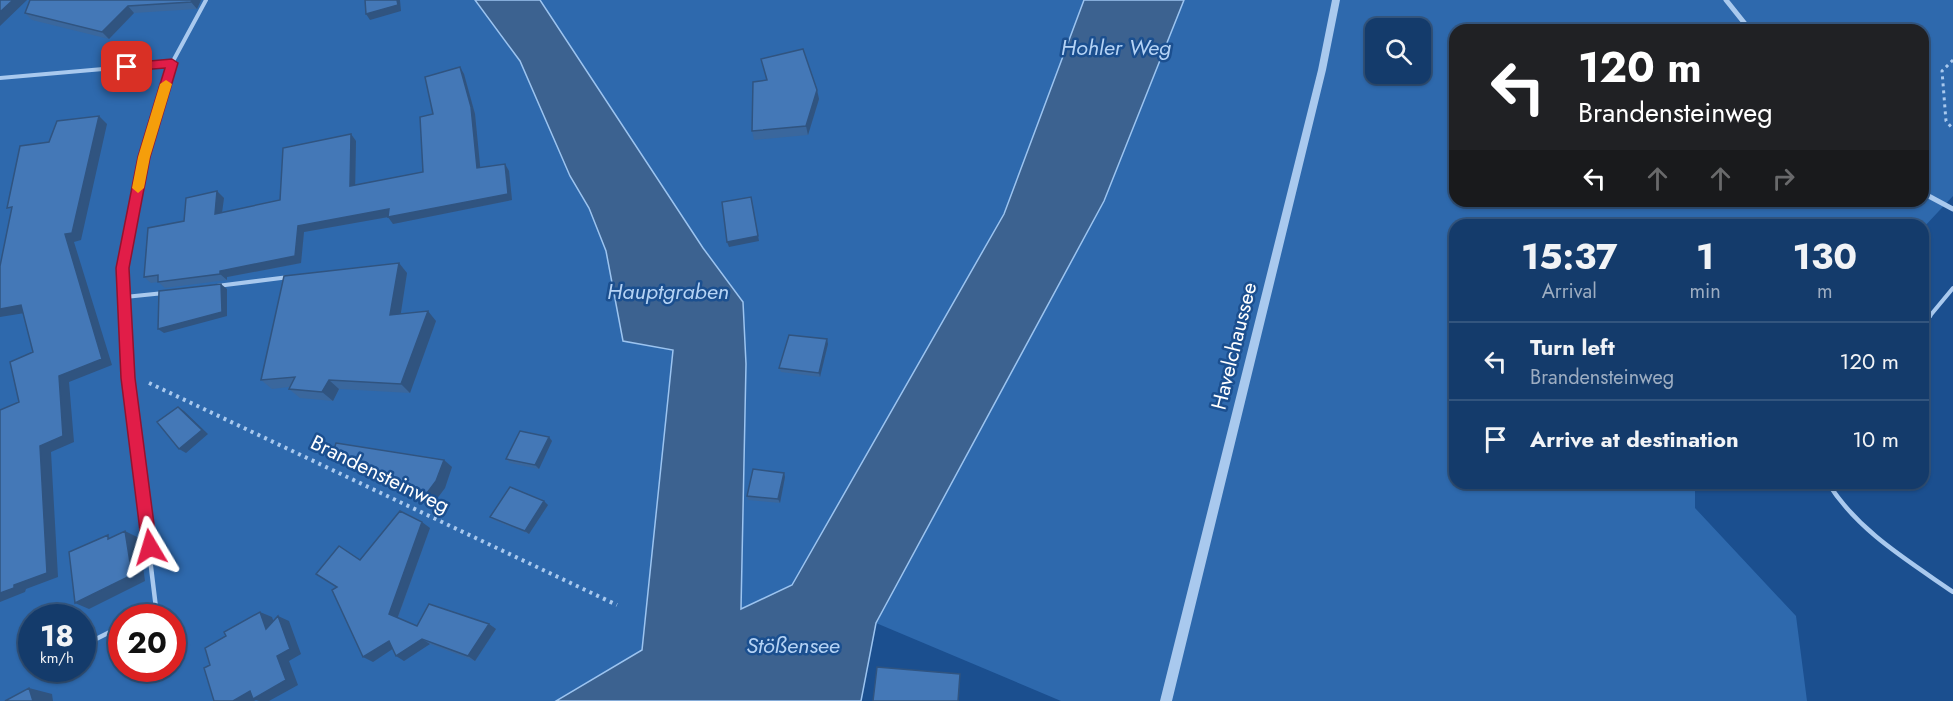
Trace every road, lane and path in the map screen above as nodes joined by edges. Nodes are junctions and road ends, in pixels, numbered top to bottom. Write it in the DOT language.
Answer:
graph roads {
  1 [pos="206,0"];
  2 [pos="1336,0"];
  3 [pos="1726,0"];
  4 [pos="1745,24"];
  5 [pos="1953,60"];
  6 [pos="172,63"];
  7 [pos="0,78"];
  8 [pos="1953,129"];
  9 [pos="1929,196"];
  10 [pos="1953,208"];
  11 [pos="297,276"];
  12 [pos="205,288"];
  13 [pos="1953,288"];
  14 [pos="171,292"];
  15 [pos="125,297"];
  16 [pos="1929,317"];
  17 [pos="128,378"];
  18 [pos="1831,489"];
  19 [pos="1953,592"];
  20 [pos="155,604"];
  21 [pos="617,606"];
  22 [pos="1166,701"];
  1 -- 6 [label="lane"];
  2 -- 22 [label="street, Havelchaussee"];
  3 -- 4 [label="street"];
  5 -- 8 [label="path"];
  6 -- 7 [label="lane"];
  6 -- 15 [label="lane"];
  9 -- 10 [label="street"];
  11 -- 12 [label="lane"];
  13 -- 16 [label="lane"];
  14 -- 15 [label="lane"];
  15 -- 17 [label="lane"];
  17 -- 20 [label="lane"];
  17 -- 21 [label="path, Brandensteinweg"];
  18 -- 19 [label="lane"];
}
